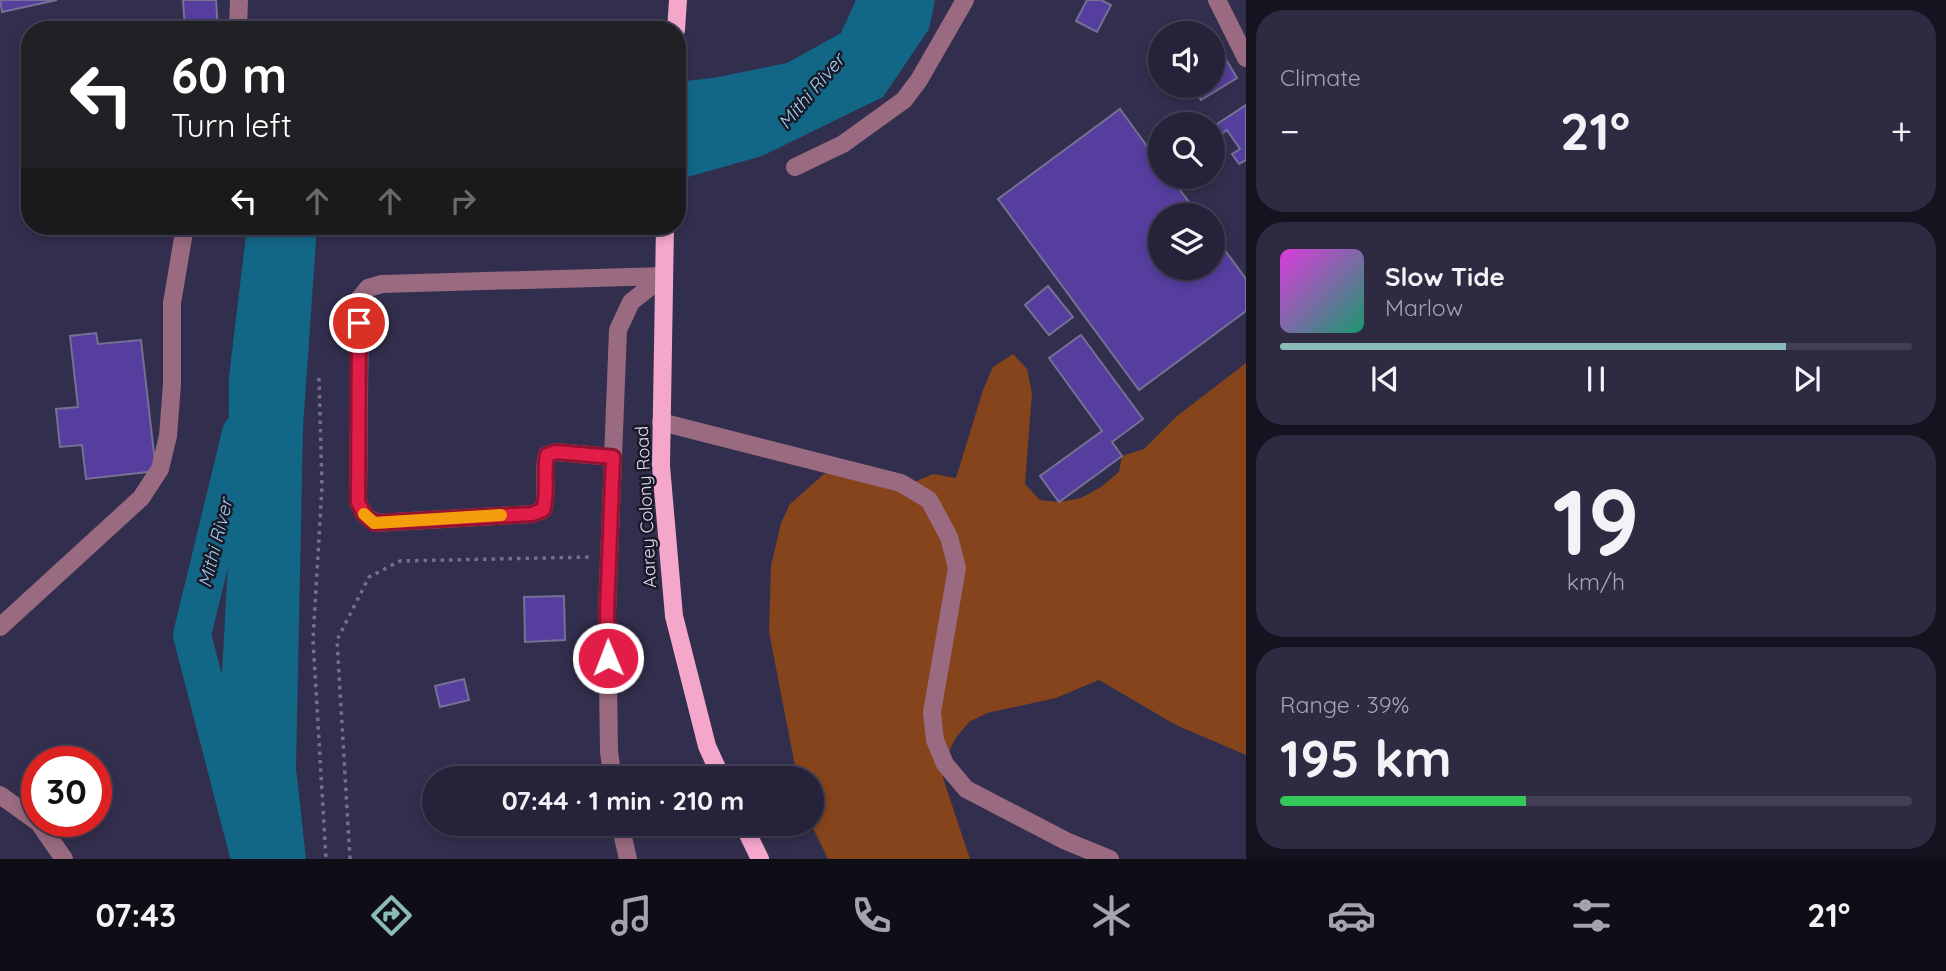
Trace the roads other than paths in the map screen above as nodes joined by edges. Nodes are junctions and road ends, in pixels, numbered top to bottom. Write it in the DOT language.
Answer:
graph roads {
  1 [pos="239,0"];
  2 [pos="677,0"];
  3 [pos="965,0"];
  4 [pos="1217,0"];
  5 [pos="238,21"];
  6 [pos="676,21"];
  7 [pos="1246,58"];
  8 [pos="795,167"];
  9 [pos="183,235"];
  10 [pos="665,235"];
  11 [pos="664,276"];
  12 [pos="662,422"];
  13 [pos="613,457"];
  14 [pos="0,627"];
  15 [pos="612,766"];
  16 [pos="716,766"];
  17 [pos="0,795"];
  18 [pos="623,836"];
  19 [pos="749,836"];
  20 [pos="64,859"];
  21 [pos="628,859"];
  22 [pos="760,859"];
  23 [pos="1110,859"];
  1 -- 5 [label="street"];
  2 -- 6 [label="main road"];
  3 -- 8 [label="street"];
  4 -- 7 [label="street"];
  9 -- 14 [label="street"];
  10 -- 11 [label="main road, Aarey Colony Road"];
  11 -- 12 [label="main road, Aarey Colony Road"];
  11 -- 13 [label="street"];
  11 -- 13 [label="street"];
  12 -- 16 [label="main road, Aarey Colony Road"];
  12 -- 23 [label="street"];
  13 -- 15 [label="street"];
  17 -- 20 [label="street"];
  18 -- 21 [label="street"];
  19 -- 22 [label="main road"];
}
